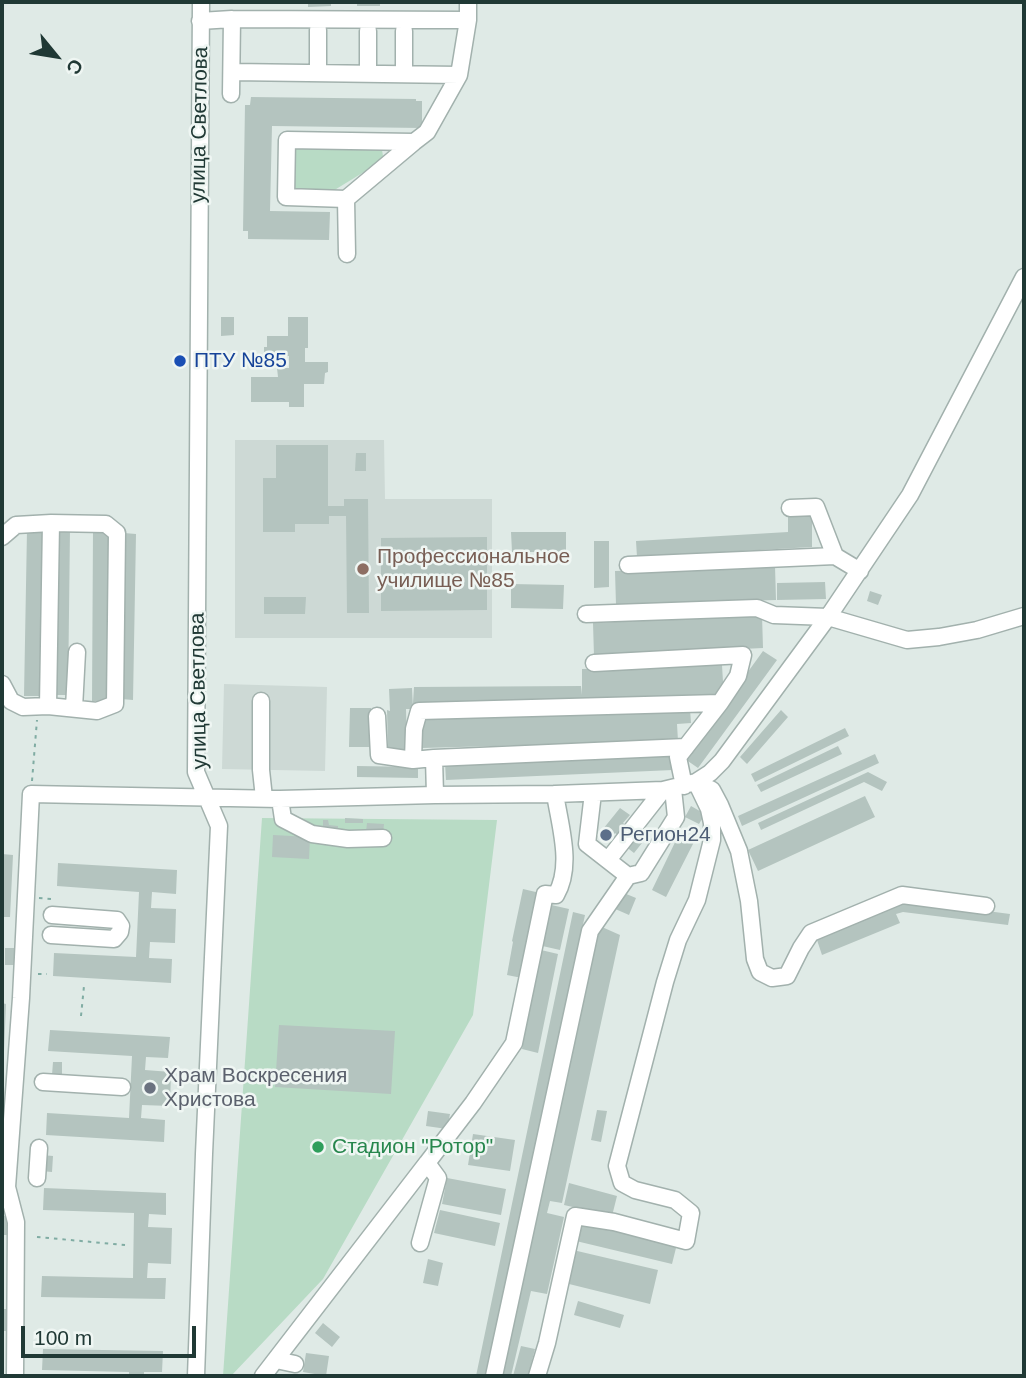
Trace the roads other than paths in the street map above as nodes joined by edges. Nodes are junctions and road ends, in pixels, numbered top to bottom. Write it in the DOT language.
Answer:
graph roads {
  1 [pos="201,2"];
  2 [pos="468,2"];
  3 [pos="232,19"];
  4 [pos="468,20"];
  5 [pos="201,21"];
  6 [pos="318,30"];
  7 [pos="369,31"];
  8 [pos="404,31"];
  9 [pos="232,72"];
  10 [pos="318,73"];
  11 [pos="369,74"];
  12 [pos="404,74"];
  13 [pos="459,75"];
  14 [pos="231,94"];
  15 [pos="414,142"];
  16 [pos="346,200"];
  17 [pos="347,254"];
  18 [pos="1024,277"];
  19 [pos="790,508"];
  20 [pos="51,523"];
  21 [pos="2,537"];
  22 [pos="835,556"];
  23 [pos="628,565"];
  24 [pos="860,571"];
  25 [pos="586,614"];
  26 [pos="1024,616"];
  27 [pos="828,617"];
  28 [pos="77,652"];
  29 [pos="594,663"];
  30 [pos="2,684"];
  31 [pos="261,701"];
  32 [pos="720,704"];
  33 [pos="43,706"];
  34 [pos="74,708"];
  35 [pos="377,716"];
  36 [pos="686,747"];
  37 [pos="434,758"];
  38 [pos="413,760"];
  39 [pos="679,787"];
  40 [pos="593,793"];
  41 [pos="555,794"];
  42 [pos="435,795"];
  43 [pos="209,798"];
  44 [pos="272,799"];
  45 [pos="383,838"];
  46 [pos="608,860"];
  47 [pos="628,876"];
  48 [pos="986,906"];
  49 [pos="52,915"];
  50 [pos="51,935"];
  51 [pos="43,1082"];
  52 [pos="122,1087"];
  53 [pos="39,1148"];
  54 [pos="427,1163"];
  55 [pos="37,1178"];
  56 [pos="4,1186"];
  57 [pos="420,1243"];
  58 [pos="9,1291"];
  59 [pos="276,1360"];
  60 [pos="295,1364"];
  61 [pos="15,1376"];
  62 [pos="196,1376"];
  63 [pos="263,1376"];
  64 [pos="494,1376"];
  65 [pos="537,1376"];
  1 -- 5 [label="street, улица Светлова"];
  2 -- 4 [label="street"];
  3 -- 4 [label="street"];
  3 -- 5 [label="street"];
  3 -- 9 [label="street"];
  4 -- 13 [label="street"];
  5 -- 43 [label="street, улица Светлова"];
  6 -- 10 [label="street"];
  7 -- 11 [label="street"];
  8 -- 12 [label="street"];
  9 -- 10 [label="street"];
  9 -- 14 [label="street"];
  10 -- 11 [label="street"];
  11 -- 12 [label="street"];
  12 -- 13 [label="street"];
  13 -- 15 [label="street"];
  15 -- 16 [label="street"];
  15 -- 16 [label="street"];
  16 -- 17 [label="street"];
  18 -- 24 [label="street"];
  19 -- 22 [label="street"];
  20 -- 21 [label="street"];
  20 -- 33 [label="street"];
  20 -- 34 [label="street"];
  22 -- 23 [label="street"];
  22 -- 24 [label="street"];
  24 -- 27 [label="street"];
  25 -- 27 [label="street"];
  26 -- 27 [label="street"];
  27 -- 39 [label="street"];
  28 -- 34 [label="street"];
  29 -- 32 [label="street"];
  30 -- 33 [label="street"];
  31 -- 44 [label="street"];
  32 -- 36 [label="street"];
  32 -- 38 [label="street"];
  33 -- 34 [label="street"];
  35 -- 38 [label="street"];
  36 -- 37 [label="street"];
  36 -- 39 [label="street"];
  37 -- 38 [label="street"];
  37 -- 42 [label="street"];
  39 -- 40 [label="street"];
  39 -- 46 [label="street"];
  39 -- 47 [label="street"];
  39 -- 48 [label="street"];
  39 -- 65 [label="street"];
  40 -- 41 [label="street"];
  40 -- 46 [label="street"];
  41 -- 42 [label="street"];
  41 -- 54 [label="street"];
  42 -- 44 [label="street"];
  43 -- 44 [label="street"];
  43 -- 56 [label="street"];
  43 -- 62 [label="street, улица Светлова"];
  44 -- 45 [label="street"];
  46 -- 47 [label="street"];
  47 -- 64 [label="street"];
  49 -- 50 [label="street"];
  51 -- 52 [label="street"];
  53 -- 55 [label="street"];
  54 -- 57 [label="street"];
  54 -- 59 [label="street"];
  56 -- 58 [label="street"];
  58 -- 61 [label="street"];
  59 -- 60 [label="street"];
  59 -- 63 [label="street"];
}
